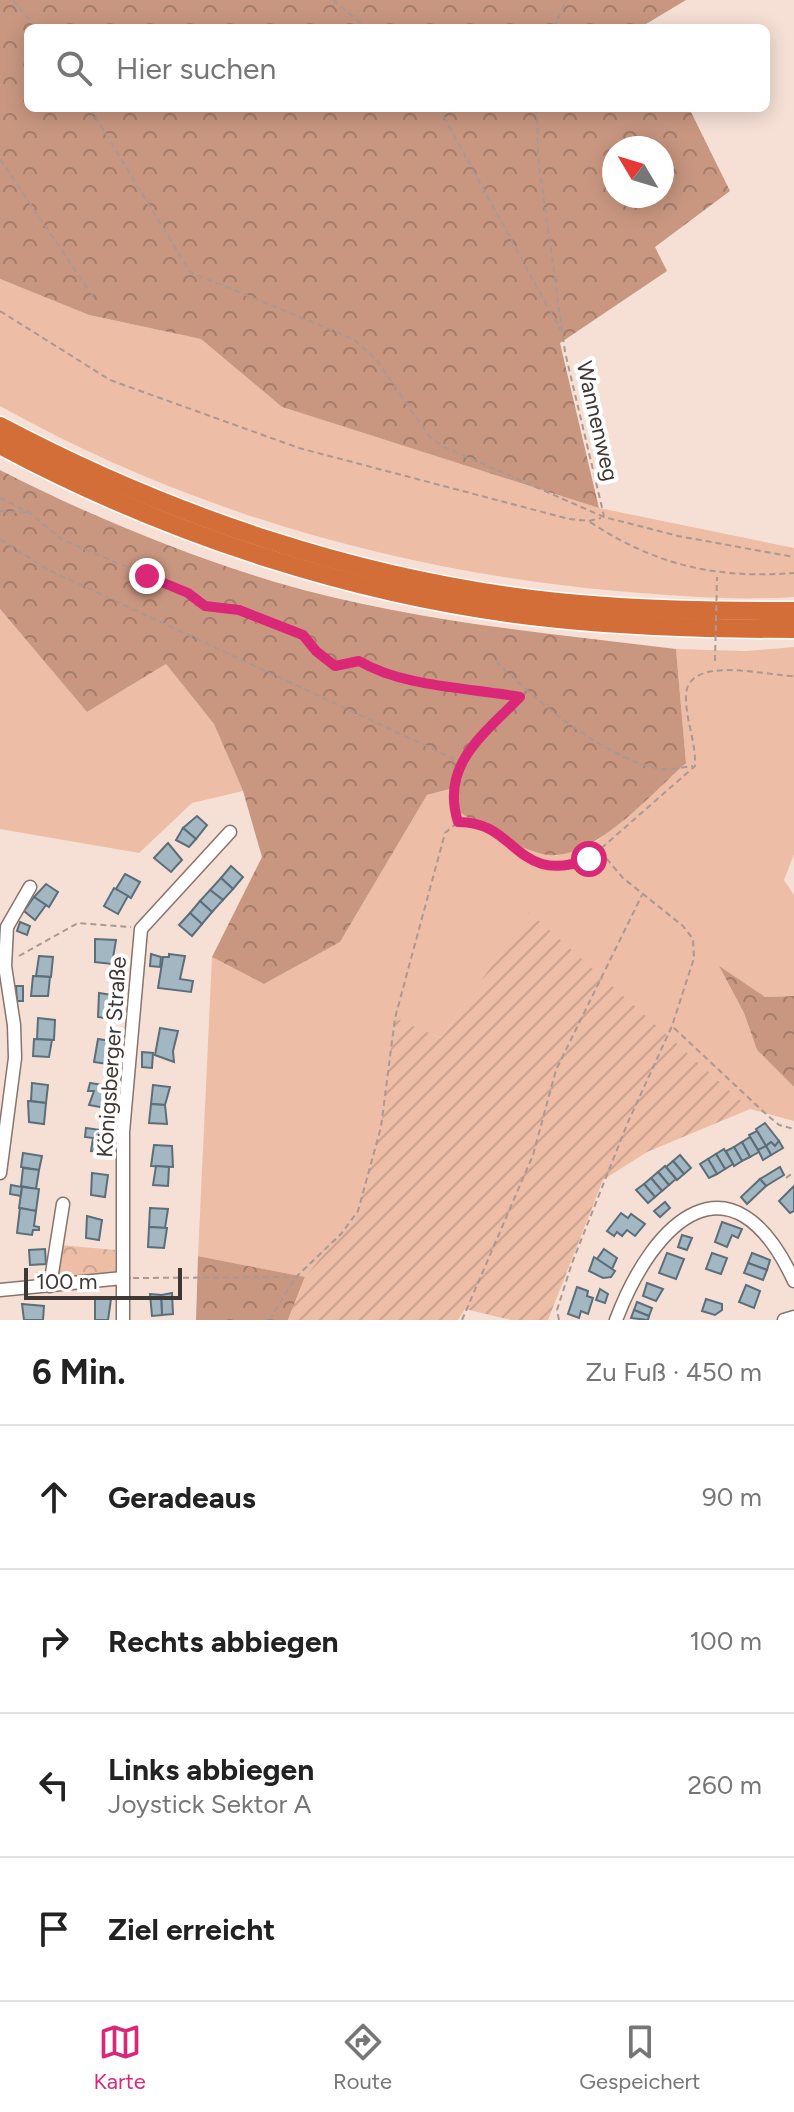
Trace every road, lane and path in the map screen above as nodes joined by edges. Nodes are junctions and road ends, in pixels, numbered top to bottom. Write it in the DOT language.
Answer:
graph roads {
  1 [pos="13,0"];
  2 [pos="333,0"];
  3 [pos="566,0"];
  4 [pos="33,24"];
  5 [pos="362,24"];
  6 [pos="556,24"];
  7 [pos="92,112"];
  8 [pos="441,112"];
  9 [pos="537,112"];
  10 [pos="0,159"];
  11 [pos="94,298"];
  12 [pos="0,311"];
  13 [pos="562,332"];
  14 [pos="0,426"];
  15 [pos="0,445"];
  16 [pos="0,498"];
  17 [pos="0,511"];
  18 [pos="30,513"];
  19 [pos="604,517"];
  20 [pos="589,521"];
  21 [pos="0,539"];
  22 [pos="794,557"];
  23 [pos="794,573"];
  24 [pos="717,575"];
  25 [pos="794,611"];
  26 [pos="794,629"];
  27 [pos="496,661"];
  28 [pos="715,668"];
  29 [pos="794,676"];
  30 [pos="525,691"];
  31 [pos="520,697"];
  32 [pos="695,766"];
  33 [pos="456,769"];
  34 [pos="458,822"];
  35 [pos="230,832"];
  36 [pos="599,850"];
  37 [pos="30,887"];
  38 [pos="643,894"];
  39 [pos="141,929"];
  40 [pos="21,955"];
  41 [pos="672,1026"];
  42 [pos="794,1129"];
  43 [pos="794,1172"];
  44 [pos="0,1173"];
  45 [pos="786,1178"];
  46 [pos="63,1204"];
  47 [pos="296,1277"];
  48 [pos="123,1278"];
  49 [pos="794,1281"];
  50 [pos="50,1286"];
  51 [pos="0,1290"];
  52 [pos="794,1317"];
  53 [pos="123,1320"];
  54 [pos="269,1320"];
  55 [pos="462,1320"];
  56 [pos="559,1320"];
  57 [pos="616,1320"];
  58 [pos="784,1320"];
  1 -- 4 [label="path"];
  2 -- 5 [label="path"];
  3 -- 6 [label="path"];
  7 -- 19 [label="path"];
  8 -- 13 [label="path"];
  9 -- 13 [label="path"];
  10 -- 11 [label="path"];
  12 -- 20 [label="path"];
  13 -- 19 [label="path, Wannenweg"];
  14 -- 25 [label="highway"];
  15 -- 26 [label="highway"];
  16 -- 18 [label="path"];
  17 -- 18 [label="path"];
  18 -- 31 [label="path"];
  19 -- 20 [label="path"];
  19 -- 22 [label="path"];
  20 -- 24 [label="path"];
  21 -- 33 [label="path"];
  23 -- 24 [label="path"];
  24 -- 28 [label="path, bridge"];
  27 -- 30 [label="path"];
  28 -- 29 [label="path"];
  28 -- 32 [label="path"];
  30 -- 31 [label="path"];
  30 -- 32 [label="path"];
  31 -- 33 [label="path"];
  32 -- 36 [label="path"];
  33 -- 34 [label="path"];
  34 -- 36 [label="path"];
  34 -- 47 [label="path"];
  35 -- 39 [label="street, Königsberger Straße"];
  36 -- 38 [label="path"];
  37 -- 44 [label="street"];
  38 -- 41 [label="path"];
  38 -- 55 [label="path"];
  39 -- 40 [label="path"];
  39 -- 48 [label="street, Königsberger Straße"];
  41 -- 42 [label="path"];
  41 -- 56 [label="path"];
  43 -- 45 [label="path"];
  46 -- 50 [label="street"];
  47 -- 48 [label="path"];
  47 -- 54 [label="path"];
  48 -- 50 [label="street"];
  48 -- 53 [label="street, Königsberger Straße"];
  49 -- 57 [label="street"];
  50 -- 51 [label="street"];
  52 -- 58 [label="street"];
}
